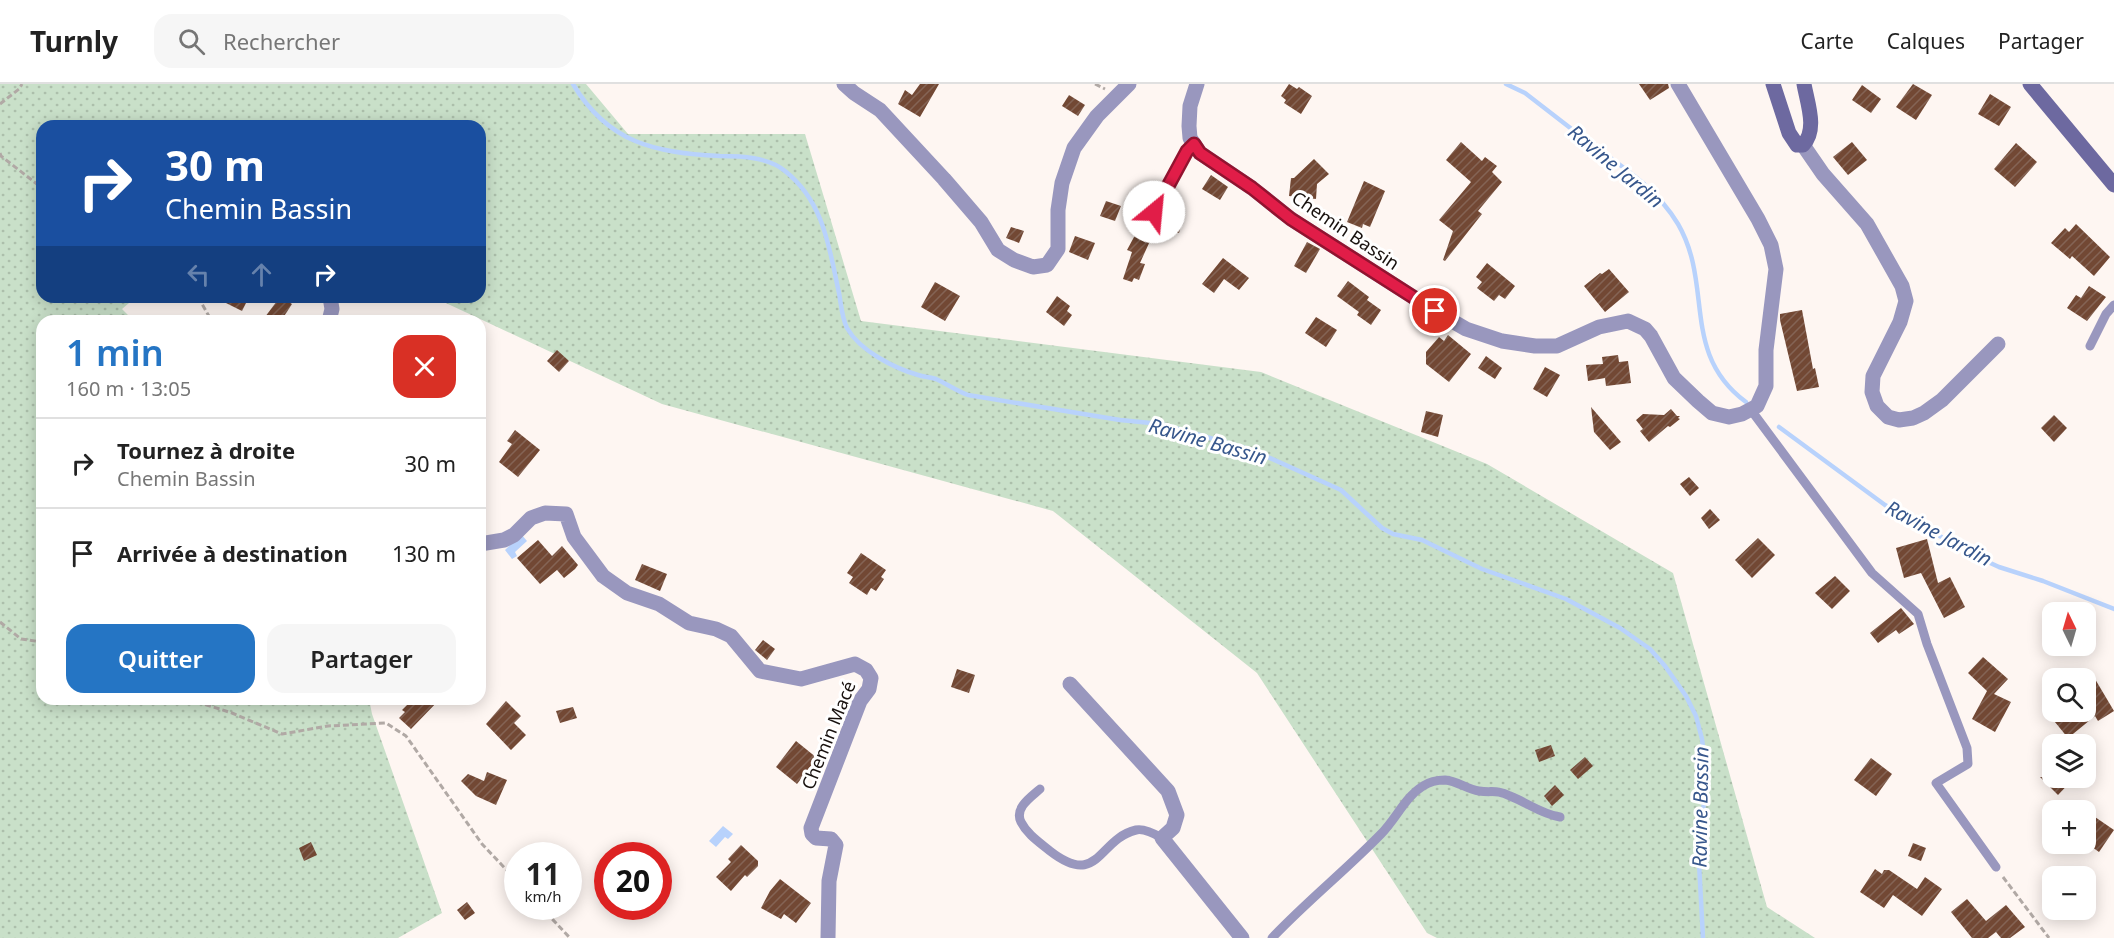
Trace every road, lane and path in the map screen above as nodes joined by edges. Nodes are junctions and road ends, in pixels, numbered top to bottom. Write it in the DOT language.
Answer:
graph roads {
  1 [pos="21,84"];
  2 [pos="844,84"];
  3 [pos="1129,84"];
  4 [pos="1197,84"];
  5 [pos="1678,84"];
  6 [pos="1773,84"];
  7 [pos="1804,84"];
  8 [pos="2030,84"];
  9 [pos="0,105"];
  10 [pos="1194,144"];
  11 [pos="1803,145"];
  12 [pos="0,153"];
  13 [pos="36,183"];
  14 [pos="2114,185"];
  15 [pos="1148,223"];
  16 [pos="2114,305"];
  17 [pos="1998,344"];
  18 [pos="2090,346"];
  19 [pos="1751,410"];
  20 [pos="486,543"];
  21 [pos="0,622"];
  22 [pos="36,641"];
  23 [pos="1070,684"];
  24 [pos="207,705"];
  25 [pos="1040,789"];
  26 [pos="1560,817"];
  27 [pos="1162,838"];
  28 [pos="504,867"];
  29 [pos="1996,867"];
  30 [pos="553,920"];
  31 [pos="570,938"];
  32 [pos="828,938"];
  33 [pos="1242,938"];
  34 [pos="1272,938"];
  35 [pos="2049,938"];
  1 -- 9 [label="path"];
  2 -- 3 [label="street"];
  4 -- 10 [label="street"];
  5 -- 19 [label="street"];
  6 -- 11 [label="street"];
  7 -- 11 [label="street"];
  8 -- 14 [label="street"];
  10 -- 15 [label="lane"];
  10 -- 19 [label="street, Chemin Bassin"];
  11 -- 17 [label="street"];
  12 -- 13 [label="path"];
  16 -- 18 [label="lane"];
  19 -- 29 [label="lane"];
  20 -- 32 [label="street, Chemin Macé"];
  21 -- 22 [label="path"];
  23 -- 27 [label="street"];
  24 -- 28 [label="path"];
  25 -- 27 [label="lane"];
  26 -- 34 [label="lane"];
  27 -- 33 [label="street"];
  29 -- 35 [label="path"];
  30 -- 31 [label="path"];
}
